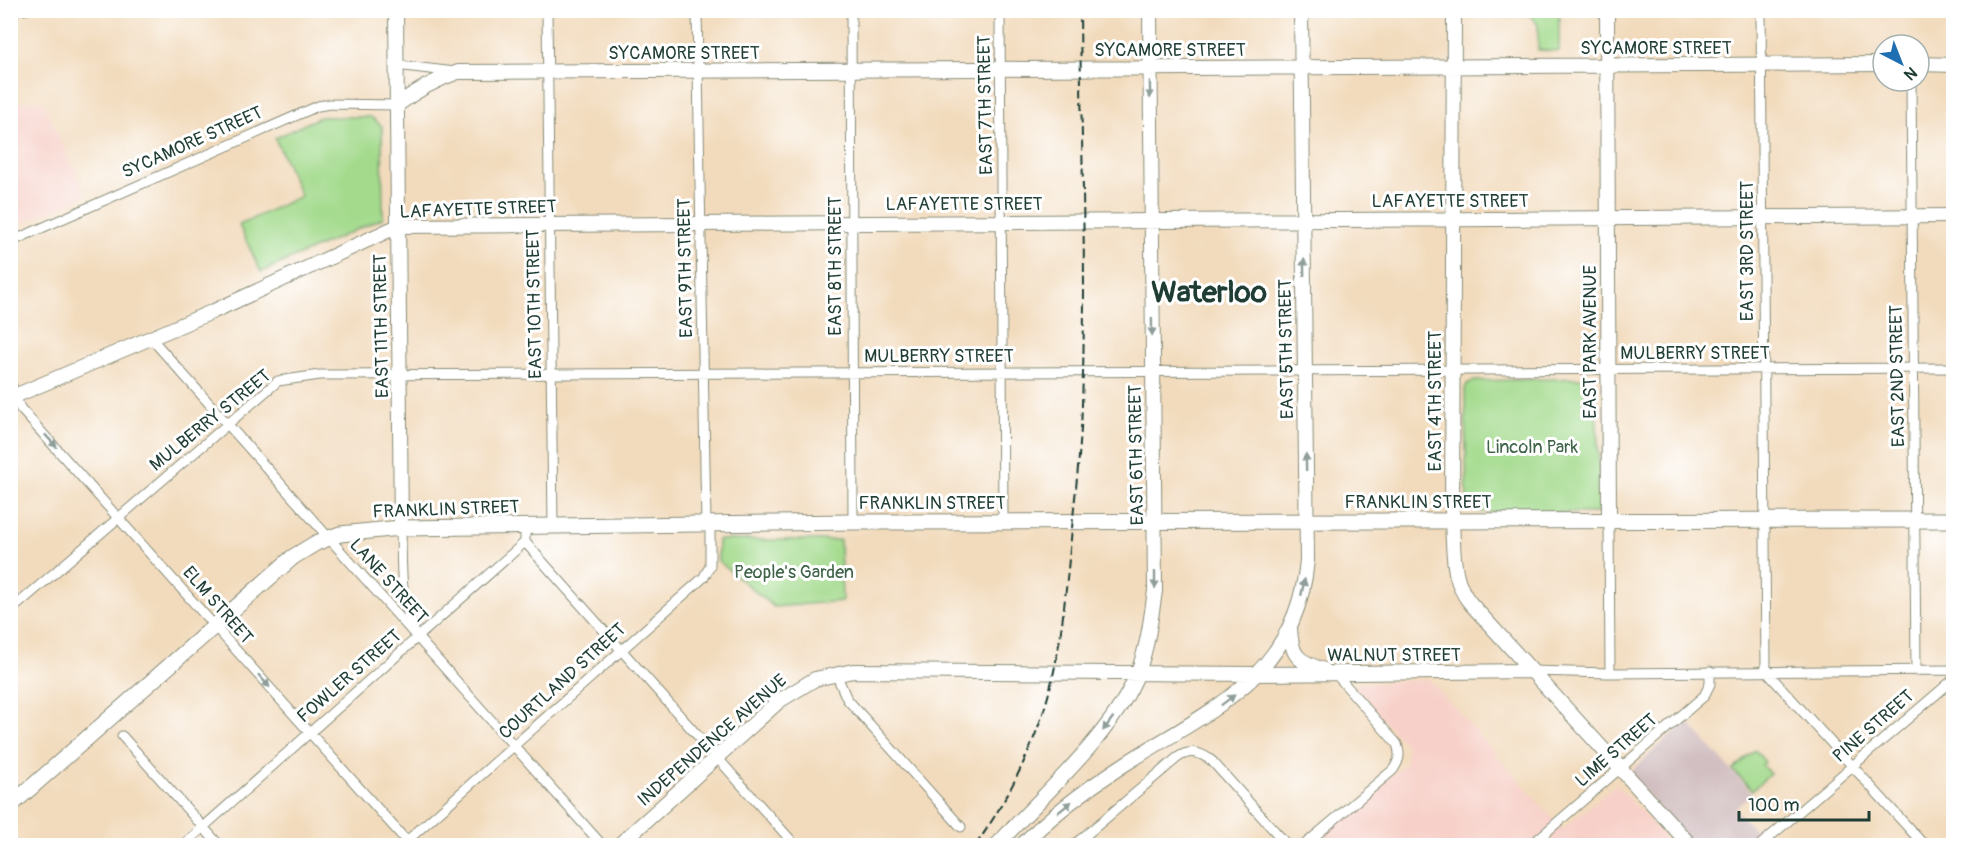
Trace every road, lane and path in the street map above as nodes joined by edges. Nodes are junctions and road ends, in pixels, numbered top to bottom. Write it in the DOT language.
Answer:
graph roads {
  1 [pos="396,10"];
  2 [pos="547,10"];
  3 [pos="697,10"];
  4 [pos="851,10"];
  5 [pos="1000,10"];
  6 [pos="1150,10"];
  7 [pos="1301,10"];
  8 [pos="1454,10"];
  9 [pos="1607,10"];
  10 [pos="1761,10"];
  11 [pos="1871,64"];
  12 [pos="1931,64"];
  13 [pos="396,65"];
  14 [pos="1762,65"];
  15 [pos="1953,65"];
  16 [pos="1607,66"];
  17 [pos="1454,67"];
  18 [pos="1150,68"];
  19 [pos="1302,68"];
  20 [pos="1002,69"];
  21 [pos="851,70"];
  22 [pos="548,71"];
  23 [pos="698,71"];
  24 [pos="458,72"];
  25 [pos="1911,93"];
  26 [pos="397,105"];
  27 [pos="1912,216"];
  28 [pos="1953,216"];
  29 [pos="1763,217"];
  30 [pos="1608,218"];
  31 [pos="1453,219"];
  32 [pos="1303,220"];
  33 [pos="1152,221"];
  34 [pos="1002,222"];
  35 [pos="851,223"];
  36 [pos="701,224"];
  37 [pos="550,225"];
  38 [pos="398,226"];
  39 [pos="10,242"];
  40 [pos="150,337"];
  41 [pos="1913,368"];
  42 [pos="1953,368"];
  43 [pos="1608,369"];
  44 [pos="1764,369"];
  45 [pos="1453,370"];
  46 [pos="1305,371"];
  47 [pos="1003,372"];
  48 [pos="1153,372"];
  49 [pos="851,373"];
  50 [pos="703,374"];
  51 [pos="399,375"];
  52 [pos="552,375"];
  53 [pos="10,381"];
  54 [pos="13,396"];
  55 [pos="227,424"];
  56 [pos="119,518"];
  57 [pos="1915,519"];
  58 [pos="1765,520"];
  59 [pos="1953,520"];
  60 [pos="1306,521"];
  61 [pos="1609,521"];
  62 [pos="853,522"];
  63 [pos="1154,522"];
  64 [pos="1452,522"];
  65 [pos="1003,523"];
  66 [pos="708,525"];
  67 [pos="525,526"];
  68 [pos="553,526"];
  69 [pos="401,528"];
  70 [pos="329,538"];
  71 [pos="525,542"];
  72 [pos="10,611"];
  73 [pos="214,626"];
  74 [pos="1290,626"];
  75 [pos="417,637"];
  76 [pos="622,650"];
  77 [pos="1953,670"];
  78 [pos="1531,671"];
  79 [pos="1710,671"];
  80 [pos="1766,671"];
  81 [pos="1916,671"];
  82 [pos="1335,673"];
  83 [pos="1610,673"];
  84 [pos="836,674"];
  85 [pos="1138,674"];
  86 [pos="1256,674"];
  87 [pos="1953,679"];
  88 [pos="310,732"];
  89 [pos="122,736"];
  90 [pos="514,746"];
  91 [pos="717,758"];
  92 [pos="1852,765"];
  93 [pos="1620,769"];
  94 [pos="10,806"];
  95 [pos="962,826"];
  96 [pos="203,827"];
  97 [pos="406,844"];
  98 [pos="182,846"];
  99 [pos="220,846"];
  100 [pos="603,846"];
  101 [pos="618,846"];
  102 [pos="796,846"];
  103 [pos="996,846"];
  104 [pos="1021,846"];
  105 [pos="1073,846"];
  106 [pos="1288,846"];
  107 [pos="1303,846"];
  108 [pos="1530,846"];
  109 [pos="1691,846"];
  110 [pos="1759,846"];
  111 [pos="1925,846"];
  1 -- 13 [label="street, EAST 11TH STREET"];
  2 -- 22 [label="street, EAST 10TH STREET"];
  3 -- 23 [label="street, EAST 9TH STREET"];
  4 -- 21 [label="street, EAST 8TH STREET"];
  5 -- 20 [label="street, EAST 7TH STREET"];
  6 -- 18 [label="street, EAST 6TH STREET"];
  7 -- 19 [label="street, EAST 5TH STREET"];
  8 -- 17 [label="street, EAST 4TH STREET"];
  9 -- 16 [label="street, EAST PARK AVENUE"];
  10 -- 14 [label="street, EAST 3RD STREET"];
  11 -- 14 [label="street, SYCAMORE STREET"];
  12 -- 15 [label="street"];
  13 -- 24 [label="street, SYCAMORE STREET"];
  13 -- 26 [label="street, EAST 11TH STREET"];
  14 -- 16 [label="street, SYCAMORE STREET"];
  14 -- 29 [label="street, EAST 3RD STREET"];
  16 -- 17 [label="street, SYCAMORE STREET"];
  16 -- 30 [label="street, EAST PARK AVENUE"];
  17 -- 19 [label="street, SYCAMORE STREET"];
  17 -- 31 [label="street, EAST 4TH STREET"];
  18 -- 19 [label="street, SYCAMORE STREET"];
  18 -- 20 [label="street, SYCAMORE STREET"];
  18 -- 33 [label="street, EAST 6TH STREET, one-way"];
  19 -- 32 [label="street, EAST 5TH STREET"];
  20 -- 21 [label="street, SYCAMORE STREET"];
  20 -- 34 [label="street, EAST 7TH STREET"];
  21 -- 23 [label="street, SYCAMORE STREET"];
  21 -- 35 [label="street, EAST 8TH STREET"];
  22 -- 23 [label="street, SYCAMORE STREET"];
  22 -- 24 [label="street, SYCAMORE STREET"];
  22 -- 37 [label="street, EAST 10TH STREET"];
  23 -- 36 [label="street, EAST 9TH STREET"];
  24 -- 26 [label="street, SYCAMORE STREET"];
  25 -- 27 [label="street, EAST 2ND STREET"];
  26 -- 38 [label="street, EAST 11TH STREET"];
  26 -- 39 [label="street, SYCAMORE STREET"];
  27 -- 28 [label="street, LAFAYETTE STREET"];
  27 -- 29 [label="street, LAFAYETTE STREET"];
  27 -- 41 [label="street, EAST 2ND STREET"];
  29 -- 30 [label="street, LAFAYETTE STREET"];
  29 -- 44 [label="street, EAST 3RD STREET"];
  30 -- 31 [label="street, LAFAYETTE STREET"];
  30 -- 43 [label="street, EAST PARK AVENUE"];
  31 -- 32 [label="street, LAFAYETTE STREET"];
  31 -- 45 [label="street, EAST 4TH STREET"];
  32 -- 33 [label="street, LAFAYETTE STREET"];
  46 -- 32 [label="street, EAST 5TH STREET, one-way"];
  33 -- 34 [label="street, LAFAYETTE STREET"];
  33 -- 48 [label="street, EAST 6TH STREET, one-way"];
  34 -- 35 [label="street, LAFAYETTE STREET"];
  34 -- 47 [label="street, EAST 7TH STREET"];
  35 -- 36 [label="street, LAFAYETTE STREET"];
  35 -- 49 [label="street, EAST 8TH STREET"];
  36 -- 37 [label="street, LAFAYETTE STREET"];
  36 -- 50 [label="street, EAST 9TH STREET"];
  37 -- 38 [label="street, LAFAYETTE STREET"];
  37 -- 52 [label="street, EAST 10TH STREET"];
  38 -- 40 [label="street, LAFAYETTE STREET"];
  38 -- 51 [label="street, EAST 11TH STREET"];
  40 -- 54 [label="street, LAFAYETTE STREET"];
  40 -- 55 [label="street, LANE STREET"];
  41 -- 42 [label="street, MULBERRY STREET"];
  41 -- 44 [label="street, MULBERRY STREET"];
  41 -- 57 [label="street, EAST 2ND STREET"];
  43 -- 44 [label="street, MULBERRY STREET"];
  43 -- 45 [label="street, MULBERRY STREET"];
  43 -- 61 [label="street, EAST PARK AVENUE"];
  44 -- 58 [label="street, EAST 3RD STREET"];
  45 -- 46 [label="street, MULBERRY STREET"];
  45 -- 64 [label="street, EAST 4TH STREET"];
  46 -- 48 [label="street, MULBERRY STREET"];
  60 -- 46 [label="street, EAST 5TH STREET, one-way"];
  47 -- 48 [label="street, MULBERRY STREET"];
  47 -- 49 [label="street, MULBERRY STREET"];
  47 -- 65 [label="street, EAST 7TH STREET"];
  48 -- 63 [label="street, EAST 6TH STREET"];
  49 -- 50 [label="street, MULBERRY STREET"];
  49 -- 62 [label="street, EAST 8TH STREET"];
  50 -- 52 [label="street, MULBERRY STREET"];
  50 -- 66 [label="street, EAST 9TH STREET"];
  51 -- 52 [label="street, MULBERRY STREET"];
  51 -- 55 [label="street, MULBERRY STREET"];
  51 -- 69 [label="street, EAST 11TH STREET"];
  52 -- 68 [label="street, EAST 10TH STREET"];
  53 -- 54 [label="street, ELM STREET"];
  54 -- 56 [label="street, ELM STREET, one-way"];
  55 -- 56 [label="street, MULBERRY STREET"];
  55 -- 70 [label="street, LANE STREET"];
  56 -- 72 [label="street, MULBERRY STREET"];
  56 -- 73 [label="street, ELM STREET"];
  57 -- 58 [label="main road, FRANKLIN STREET"];
  57 -- 59 [label="main road, FRANKLIN STREET"];
  57 -- 81 [label="street, EAST 2ND STREET"];
  58 -- 61 [label="main road, FRANKLIN STREET"];
  58 -- 80 [label="street, EAST 3RD STREET"];
  60 -- 63 [label="main road, FRANKLIN STREET"];
  60 -- 64 [label="main road, FRANKLIN STREET"];
  74 -- 60 [label="street, EAST 5TH STREET, one-way"];
  61 -- 64 [label="main road, FRANKLIN STREET"];
  61 -- 83 [label="street, EAST PARK AVENUE"];
  62 -- 65 [label="main road, FRANKLIN STREET"];
  62 -- 66 [label="main road, FRANKLIN STREET"];
  63 -- 65 [label="main road, FRANKLIN STREET"];
  63 -- 85 [label="street, EAST 6TH STREET, one-way"];
  64 -- 78 [label="street, EAST 4TH STREET"];
  66 -- 68 [label="main road, FRANKLIN STREET"];
  66 -- 76 [label="street, COURTLAND STREET"];
  67 -- 68 [label="main road, FRANKLIN STREET"];
  67 -- 69 [label="main road, FRANKLIN STREET"];
  67 -- 71 [label="street"];
  69 -- 70 [label="main road, FRANKLIN STREET"];
  69 -- 75 [label="street, EAST 11TH STREET"];
  70 -- 73 [label="main road, FRANKLIN STREET"];
  70 -- 75 [label="street, LANE STREET"];
  71 -- 75 [label="street, FOWLER STREET"];
  71 -- 76 [label="street"];
  73 -- 88 [label="street, ELM STREET, one-way"];
  73 -- 94 [label="main road, FRANKLIN STREET"];
  74 -- 82 [label="street"];
  74 -- 86 [label="street, EAST 5TH STREET"];
  75 -- 88 [label="street, FOWLER STREET"];
  75 -- 90 [label="street, LANE STREET"];
  76 -- 90 [label="street, COURTLAND STREET"];
  76 -- 91 [label="street"];
  77 -- 81 [label="street, WALNUT STREET"];
  78 -- 82 [label="street, WALNUT STREET"];
  78 -- 83 [label="street, WALNUT STREET"];
  78 -- 93 [label="street, EAST 4TH STREET"];
  79 -- 80 [label="street, WALNUT STREET"];
  79 -- 83 [label="street, WALNUT STREET"];
  79 -- 93 [label="street, LIME STREET"];
  80 -- 81 [label="street, WALNUT STREET"];
  80 -- 92 [label="street"];
  82 -- 86 [label="street, WALNUT STREET"];
  82 -- 107 [label="street"];
  84 -- 85 [label="street, WALNUT STREET"];
  84 -- 91 [label="street, INDEPENDENCE AVENUE"];
  84 -- 95 [label="street"];
  85 -- 86 [label="street, WALNUT STREET"];
  85 -- 103 [label="street, EAST 6TH STREET, one-way"];
  104 -- 86 [label="street, EAST 5TH STREET, one-way"];
  87 -- 92 [label="street, PINE STREET"];
  88 -- 96 [label="street, FOWLER STREET"];
  88 -- 97 [label="street, ELM STREET"];
  89 -- 96 [label="street"];
  90 -- 97 [label="street, COURTLAND STREET"];
  90 -- 100 [label="street, LANE STREET"];
  91 -- 101 [label="street, INDEPENDENCE AVENUE"];
  91 -- 102 [label="street"];
  92 -- 110 [label="street, PINE STREET"];
  92 -- 111 [label="street"];
  93 -- 108 [label="street, LIME STREET"];
  93 -- 109 [label="street, EAST 4TH STREET"];
  96 -- 98 [label="street, FOWLER STREET"];
  96 -- 99 [label="street"];
  105 -- 106 [label="street"];
}
